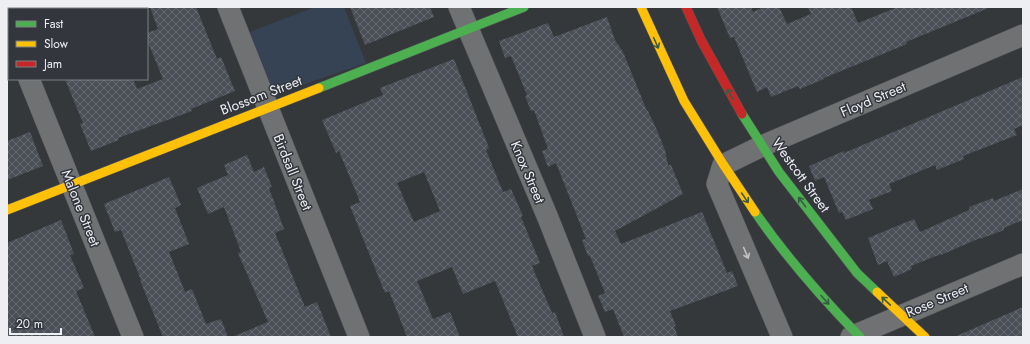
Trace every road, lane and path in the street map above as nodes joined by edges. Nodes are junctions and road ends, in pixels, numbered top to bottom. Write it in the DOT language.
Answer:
graph roads {
  1 [pos="228,7"];
  2 [pos="460,7"];
  3 [pos="524,7"];
  4 [pos="641,7"];
  5 [pos="686,7"];
  6 [pos="468,30"];
  7 [pos="1023,35"];
  8 [pos="30,80"];
  9 [pos="268,107"];
  10 [pos="762,146"];
  11 [pos="723,165"];
  12 [pos="71,184"];
  13 [pos="7,210"];
  14 [pos="1023,264"];
  15 [pos="901,315"];
  16 [pos="856,336"];
  17 [pos="133,337"];
  18 [pos="359,337"];
  19 [pos="595,337"];
  20 [pos="782,337"];
  21 [pos="925,337"];
  1 -- 9 [label="street, Birdsall Street"];
  2 -- 6 [label="street, Knox Street"];
  3 -- 6 [label="main road, Blossom Street"];
  4 -- 11 [label="main road, one-way"];
  10 -- 5 [label="main road, Westcott Street, one-way"];
  6 -- 9 [label="main road, Blossom Street"];
  6 -- 19 [label="street, Knox Street"];
  7 -- 10 [label="street, Floyd Street"];
  8 -- 12 [label="street, Malone Street"];
  9 -- 12 [label="main road, Blossom Street"];
  9 -- 18 [label="street, Birdsall Street"];
  10 -- 11 [label="street, Floyd Street"];
  15 -- 10 [label="main road, Westcott Street, one-way"];
  11 -- 16 [label="main road, one-way"];
  11 -- 20 [label="street, one-way"];
  12 -- 13 [label="main road, Blossom Street"];
  12 -- 17 [label="street, Malone Street"];
  14 -- 15 [label="street, Rose Street"];
  15 -- 16 [label="street, Rose Street"];
  15 -- 21 [label="main road, Westcott Street"];
}
